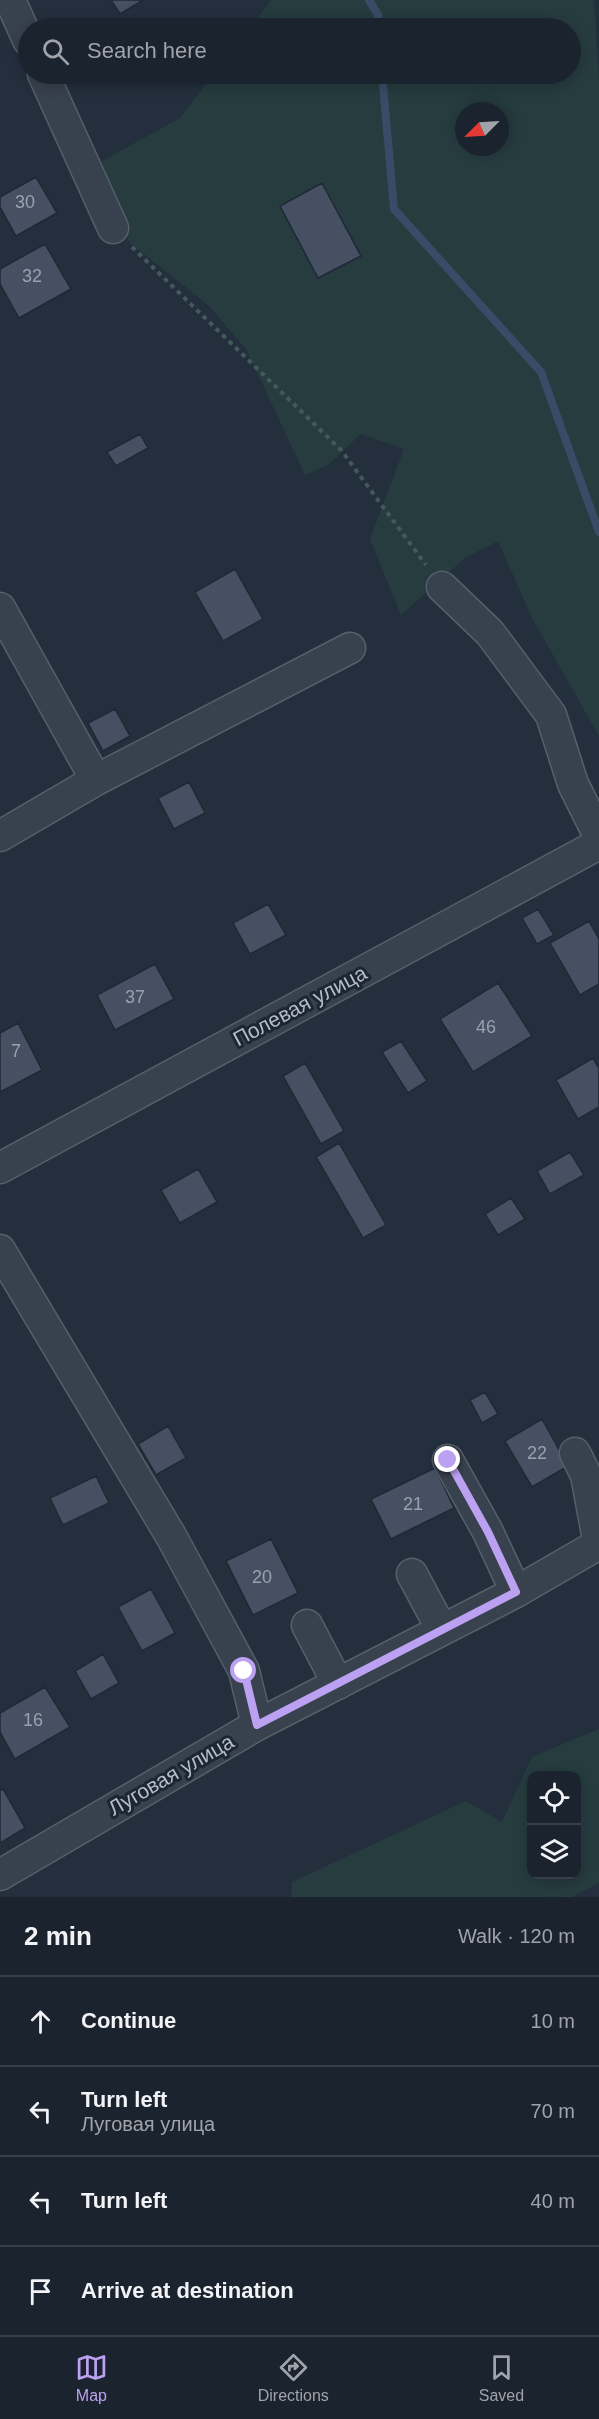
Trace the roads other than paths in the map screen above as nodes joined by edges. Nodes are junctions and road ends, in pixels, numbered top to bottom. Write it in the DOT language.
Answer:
graph roads {
  1 [pos="10,0"];
  2 [pos="18,18"];
  3 [pos="48,84"];
  4 [pos="113,228"];
  5 [pos="442,587"];
  6 [pos="0,608"];
  7 [pos="350,648"];
  8 [pos="96,780"];
  9 [pos="0,836"];
  10 [pos="599,836"];
  11 [pos="599,844"];
  12 [pos="0,1168"];
  13 [pos="0,1250"];
  14 [pos="575,1453"];
  15 [pos="448,1460"];
  16 [pos="599,1545"];
  17 [pos="412,1574"];
  18 [pos="516,1592"];
  19 [pos="307,1625"];
  20 [pos="442,1630"];
  21 [pos="338,1684"];
  22 [pos="257,1725"];
  23 [pos="0,1875"];
  1 -- 2 [label="street"];
  3 -- 4 [label="street"];
  5 -- 10 [label="street"];
  6 -- 8 [label="street"];
  7 -- 8 [label="street"];
  8 -- 9 [label="street"];
  11 -- 12 [label="street, Полевая улица"];
  13 -- 22 [label="street"];
  14 -- 16 [label="street"];
  15 -- 18 [label="street"];
  16 -- 18 [label="street, Луговая улица"];
  17 -- 20 [label="street"];
  18 -- 20 [label="street, Луговая улица"];
  19 -- 21 [label="street"];
  20 -- 21 [label="street, Луговая улица"];
  21 -- 22 [label="street, Луговая улица"];
  22 -- 23 [label="street, Луговая улица"];
}
